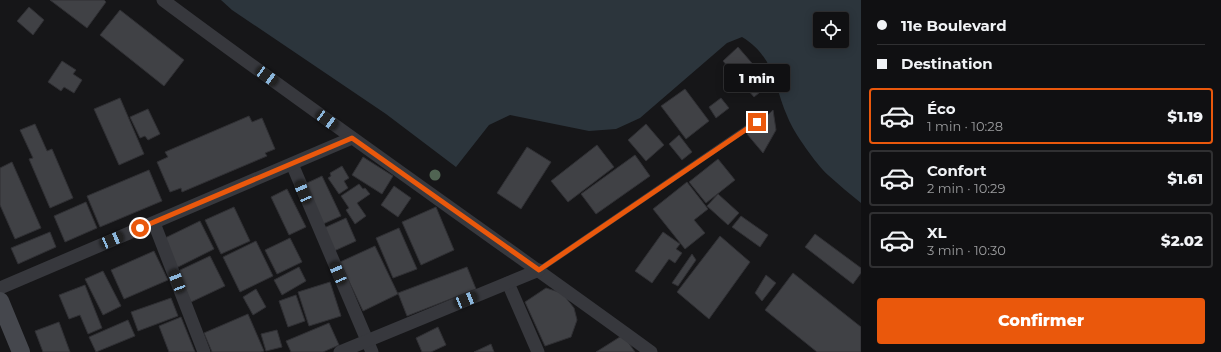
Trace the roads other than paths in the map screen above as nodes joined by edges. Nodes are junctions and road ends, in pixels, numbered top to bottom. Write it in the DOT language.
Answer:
graph roads {
  1 [pos="163,0"];
  2 [pos="762,118"];
  3 [pos="352,138"];
  4 [pos="292,164"];
  5 [pos="154,222"];
  6 [pos="539,270"];
  7 [pos="508,283"];
  8 [pos="0,288"];
  9 [pos="0,301"];
  10 [pos="369,347"];
  11 [pos="21,352"];
  12 [pos="204,352"];
  13 [pos="340,352"];
  14 [pos="538,352"];
  15 [pos="651,352"];
  1 -- 3 [label="street"];
  2 -- 6 [label="lane"];
  3 -- 4 [label="street"];
  3 -- 6 [label="street"];
  4 -- 5 [label="street"];
  4 -- 10 [label="street"];
  5 -- 8 [label="street"];
  5 -- 12 [label="street"];
  6 -- 7 [label="street"];
  6 -- 15 [label="street"];
  7 -- 10 [label="street"];
  7 -- 14 [label="street"];
  9 -- 11 [label="main road"];
  10 -- 13 [label="street"];
}
